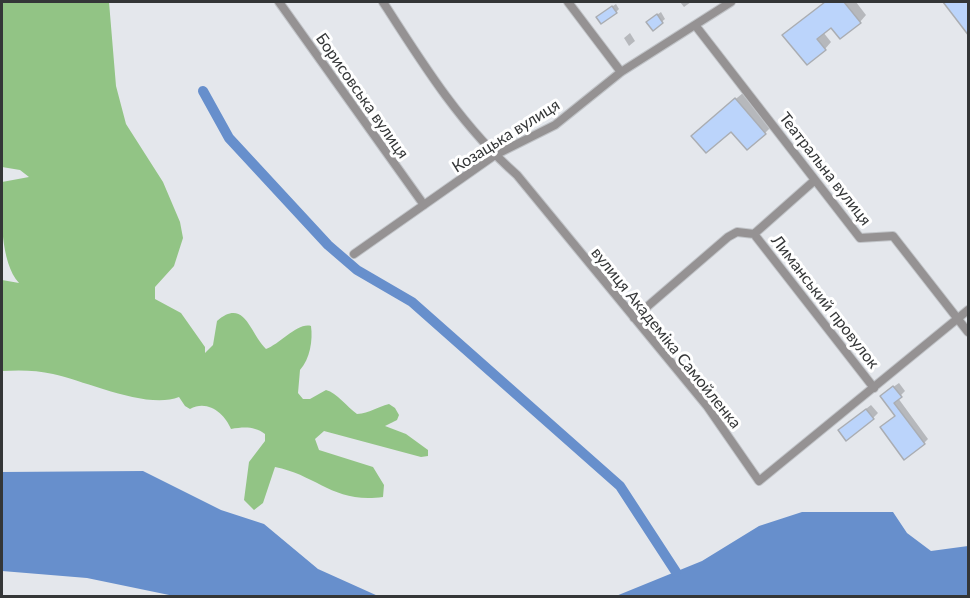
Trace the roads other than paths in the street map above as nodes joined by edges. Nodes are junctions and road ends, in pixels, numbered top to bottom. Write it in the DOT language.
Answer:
graph roads {
  1 [pos="279,2"];
  2 [pos="383,2"];
  3 [pos="567,2"];
  4 [pos="731,2"];
  5 [pos="694,25"];
  6 [pos="621,72"];
  7 [pos="495,155"];
  8 [pos="816,180"];
  9 [pos="424,205"];
  10 [pos="754,234"];
  11 [pos="354,254"];
  12 [pos="969,310"];
  13 [pos="634,318"];
  14 [pos="957,318"];
  15 [pos="969,332"];
  16 [pos="874,388"];
  1 -- 9 [label="street, Борисовська вулиця"];
  2 -- 7 [label="street, вулиця Академіка Самойленка"];
  3 -- 6 [label="street"];
  4 -- 5 [label="street, Козацька вулиця"];
  5 -- 6 [label="street, Козацька вулиця"];
  5 -- 8 [label="street, Театральна вулиця"];
  6 -- 7 [label="street, Козацька вулиця"];
  7 -- 9 [label="street, Козацька вулиця"];
  7 -- 13 [label="street, вулиця Академіка Самойленка"];
  8 -- 10 [label="street"];
  8 -- 14 [label="street, Театральна вулиця"];
  9 -- 11 [label="street, Козацька вулиця"];
  10 -- 13 [label="street"];
  10 -- 16 [label="street, Лиманський провулок"];
  12 -- 14 [label="street, вулиця Академіка Самойленка"];
  13 -- 16 [label="street, вулиця Академіка Самойленка"];
  14 -- 15 [label="street, Театральна вулиця"];
  14 -- 16 [label="street, вулиця Академіка Самойленка"];
}
